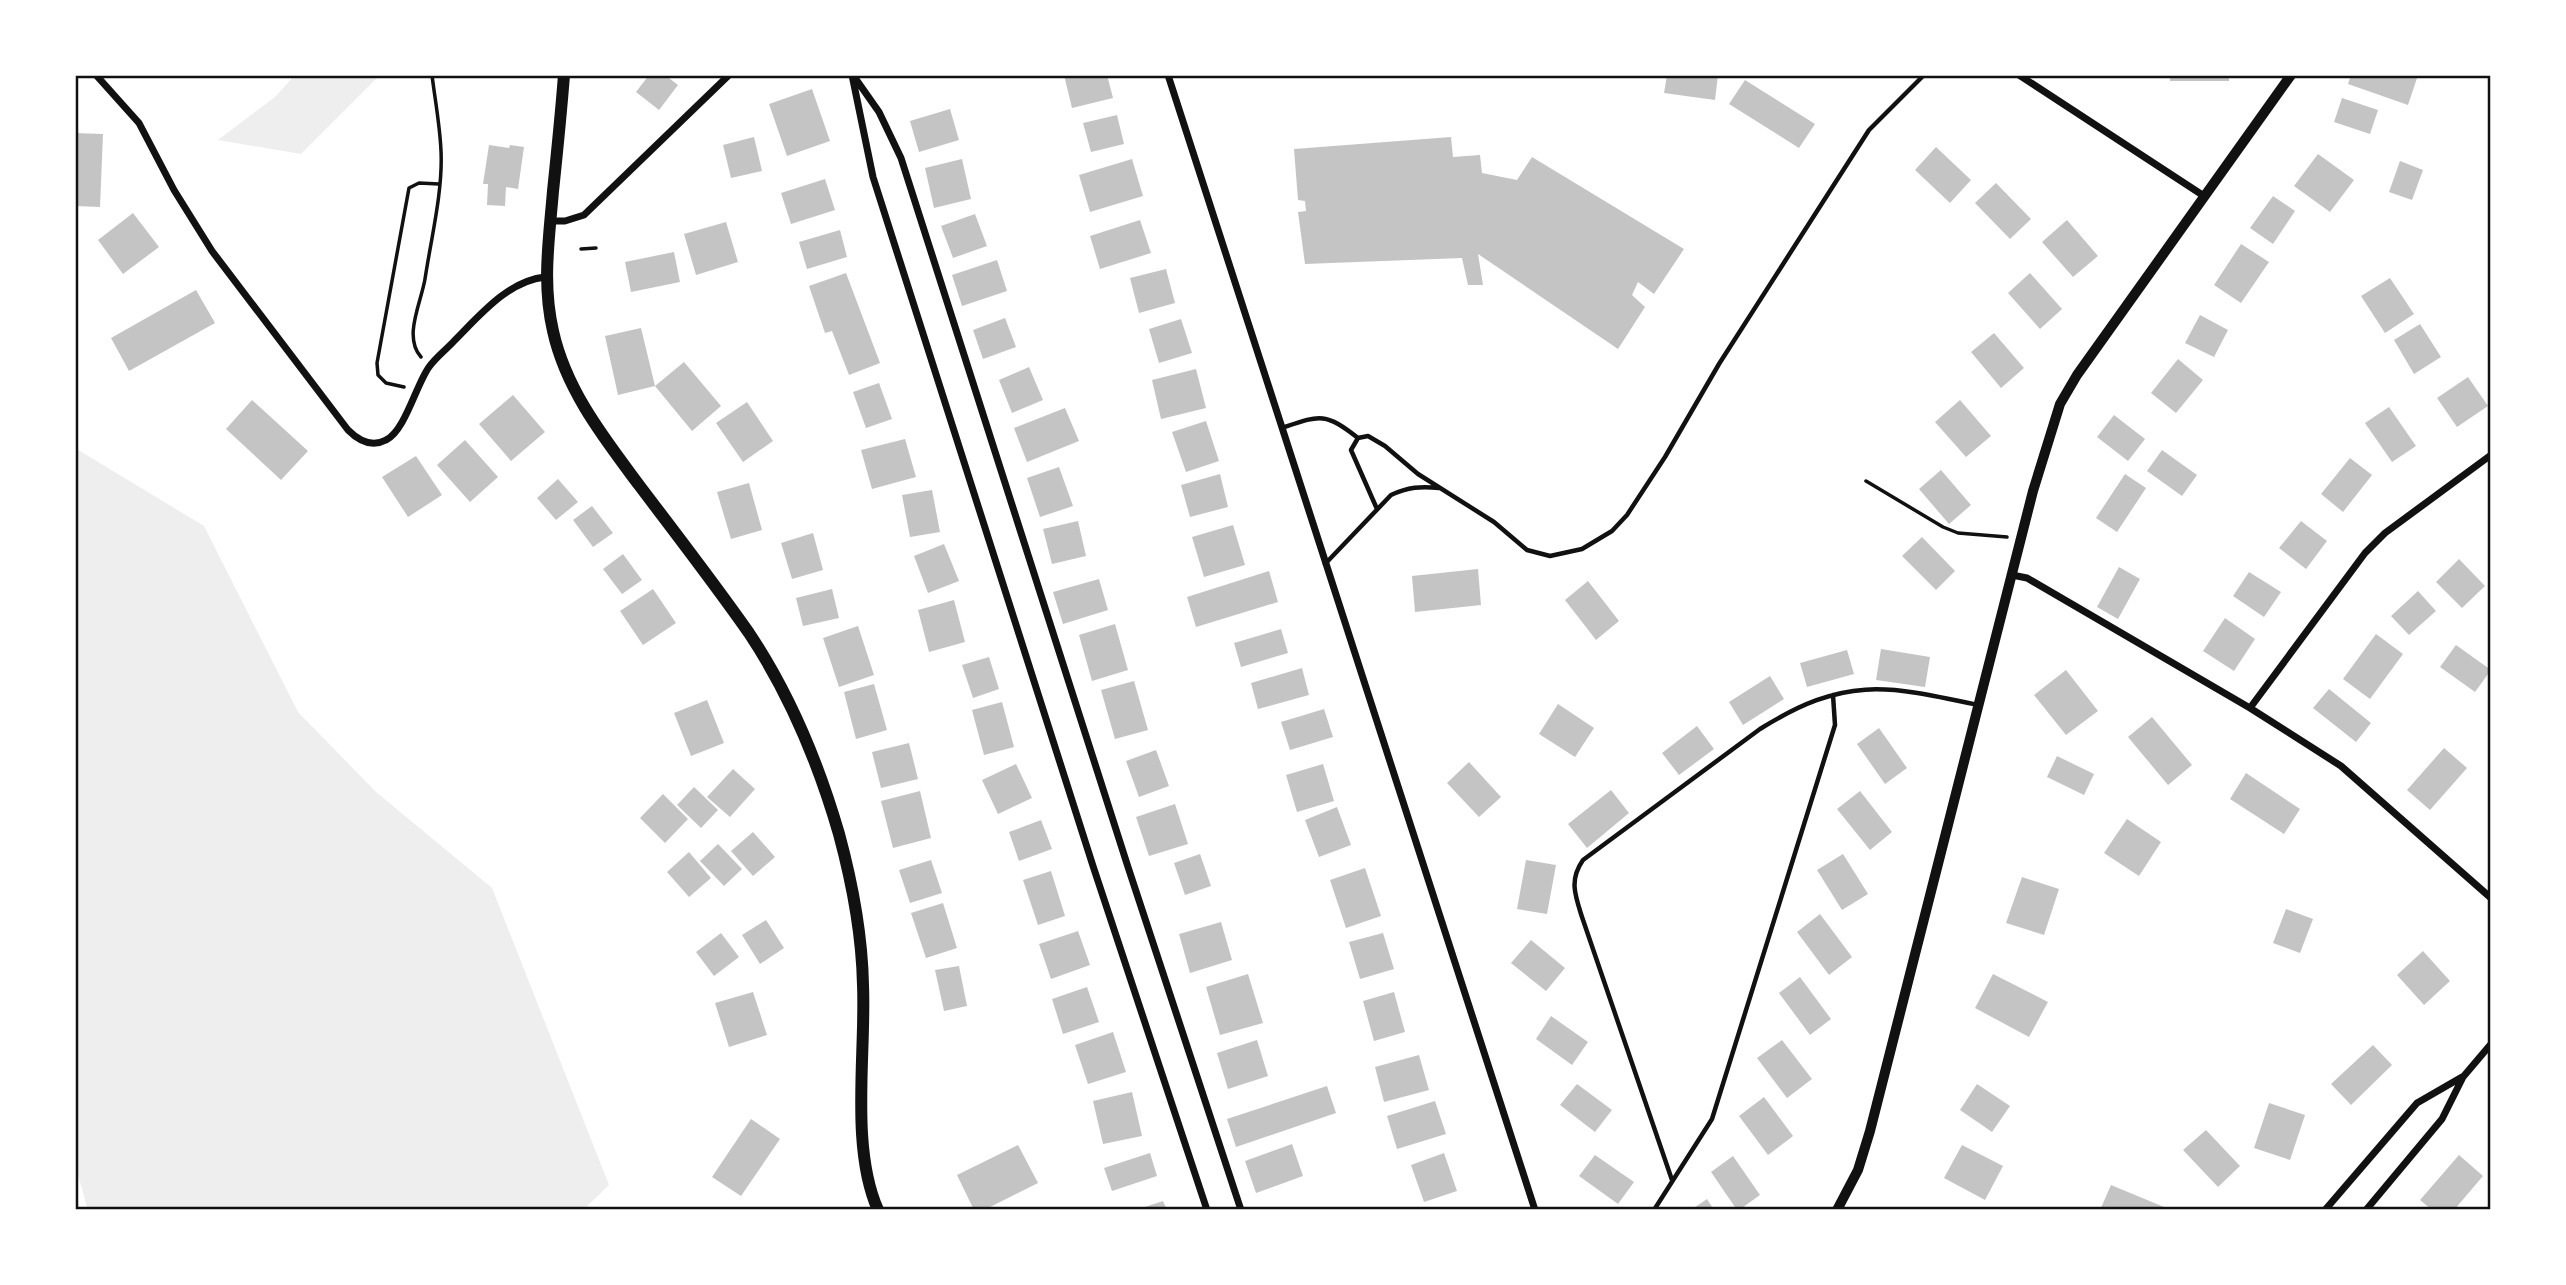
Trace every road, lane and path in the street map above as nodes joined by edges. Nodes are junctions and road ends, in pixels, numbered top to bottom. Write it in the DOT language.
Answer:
graph roads {
  1 [pos="96,75"];
  2 [pos="432,75"];
  3 [pos="564,75"];
  4 [pos="729,75"];
  5 [pos="853,75"];
  6 [pos="1168,75"];
  7 [pos="1924,75"];
  8 [pos="2019,75"];
  9 [pos="2291,75"];
  10 [pos="439,184"];
  11 [pos="2204,196"];
  12 [pos="551,221"];
  13 [pos="596,248"];
  14 [pos="582,249"];
  15 [pos="545,277"];
  16 [pos="429,367"];
  17 [pos="416,390"];
  18 [pos="1281,428"];
  19 [pos="1358,438"];
  20 [pos="2491,456"];
  21 [pos="1866,481"];
  22 [pos="1441,488"];
  23 [pos="1377,509"];
  24 [pos="2021,538"];
  25 [pos="1325,565"];
  26 [pos="2012,575"];
  27 [pos="1833,695"];
  28 [pos="1979,706"];
  29 [pos="2250,708"];
  30 [pos="2491,898"];
  31 [pos="2491,1044"];
  32 [pos="2463,1077"];
  33 [pos="1672,1180"];
  34 [pos="878,1210"];
  35 [pos="1207,1210"];
  36 [pos="1241,1210"];
  37 [pos="1535,1210"];
  38 [pos="1654,1210"];
  39 [pos="1838,1210"];
  40 [pos="2325,1210"];
  41 [pos="2366,1210"];
  1 -- 17 [label="street"];
  2 -- 10 [label="path"];
  3 -- 12 [label="main road"];
  4 -- 12 [label="street"];
  5 -- 35 [label="street"];
  5 -- 36 [label="street"];
  6 -- 18 [label="street"];
  7 -- 22 [label="lane"];
  8 -- 11 [label="street"];
  9 -- 11 [label="street"];
  10 -- 16 [label="path"];
  10 -- 17 [label="path"];
  11 -- 24 [label="street"];
  12 -- 15 [label="main road"];
  13 -- 14 [label="path"];
  15 -- 16 [label="street"];
  15 -- 34 [label="main road"];
  16 -- 17 [label="street"];
  18 -- 19 [label="lane"];
  18 -- 25 [label="street"];
  19 -- 22 [label="lane"];
  19 -- 23 [label="lane"];
  20 -- 29 [label="street"];
  21 -- 24 [label="path"];
  22 -- 23 [label="lane"];
  23 -- 25 [label="lane"];
  24 -- 26 [label="street"];
  25 -- 37 [label="street"];
  26 -- 28 [label="street"];
  26 -- 29 [label="street"];
  27 -- 28 [label="lane"];
  27 -- 33 [label="lane"];
  27 -- 33 [label="lane"];
  28 -- 39 [label="street"];
  29 -- 30 [label="street"];
  31 -- 32 [label="street"];
  32 -- 40 [label="street"];
  32 -- 41 [label="street"];
  33 -- 38 [label="lane"];
}
